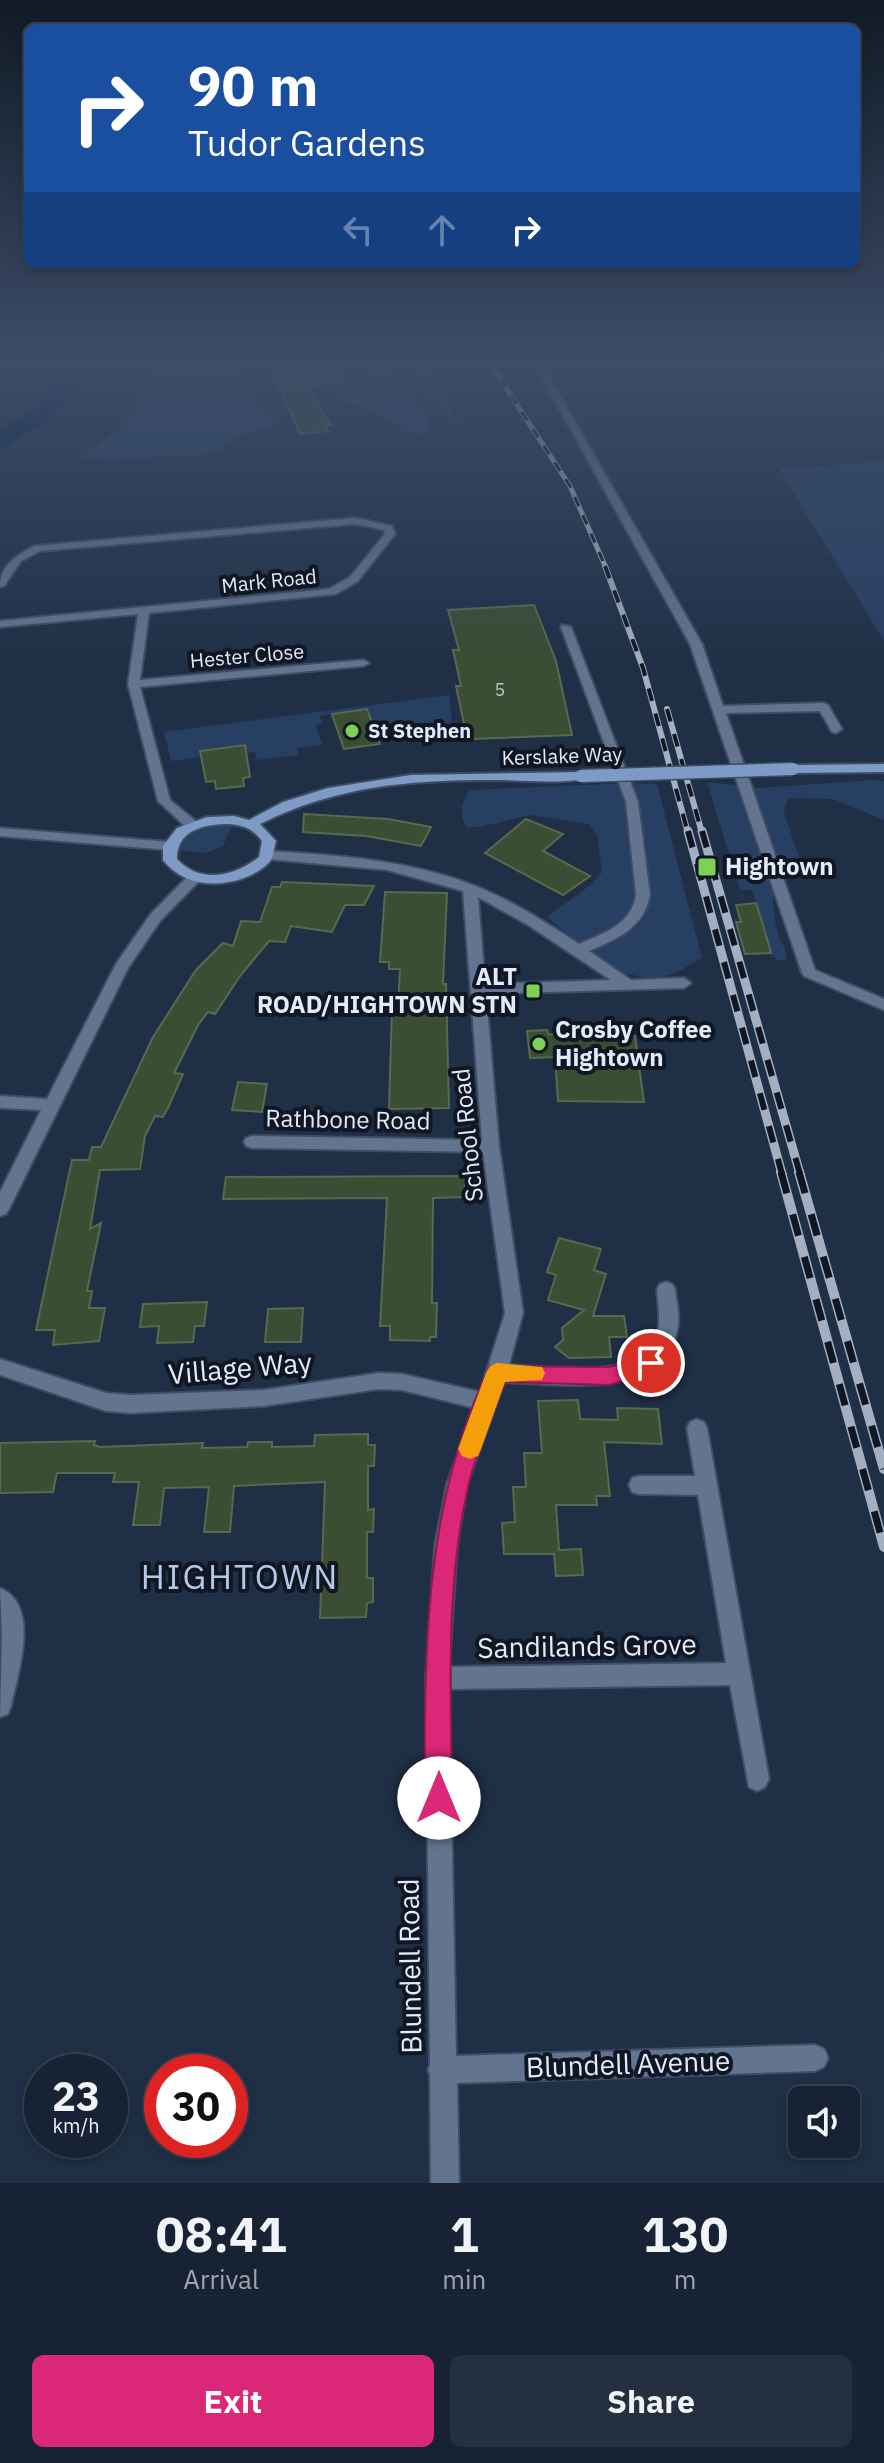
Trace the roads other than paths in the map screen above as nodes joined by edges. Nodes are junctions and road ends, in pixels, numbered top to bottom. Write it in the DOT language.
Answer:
graph roads {
  1 [pos="594,464"];
  2 [pos="0,584"];
  3 [pos="144,610"];
  4 [pos="0,624"];
  5 [pos="566,627"];
  6 [pos="363,663"];
  7 [pos="134,684"];
  8 [pos="719,710"];
  9 [pos="836,729"];
  10 [pos="884,768"];
  11 [pos="250,824"];
  12 [pos="193,826"];
  13 [pos="0,832"];
  14 [pos="170,846"];
  15 [pos="267,855"];
  16 [pos="195,877"];
  17 [pos="470,890"];
  18 [pos="577,951"];
  19 [pos="626,983"];
  20 [pos="684,983"];
  21 [pos="478,989"];
  22 [pos="884,1005"];
  23 [pos="0,1102"];
  24 [pos="50,1105"];
  25 [pos="252,1142"];
  26 [pos="491,1146"];
  27 [pos="0,1209"];
  28 [pos="666,1289"];
  29 [pos="0,1367"];
  30 [pos="497,1373"];
  31 [pos="486,1402"];
  32 [pos="697,1428"];
  33 [pos="639,1485"];
  34 [pos="706,1486"];
  35 [pos="0,1599"];
  36 [pos="737,1674"];
  37 [pos="437,1678"];
  38 [pos="0,1706"];
  39 [pos="757,1779"];
  40 [pos="815,2058"];
  41 [pos="441,2070"];
  42 [pos="445,2183"];
  1 -- 8 [label="street"];
  2 -- 3 [label="street, Mark Road"];
  3 -- 4 [label="street, Mark Road"];
  3 -- 7 [label="street"];
  5 -- 18 [label="street"];
  6 -- 7 [label="street, Hester Close"];
  7 -- 12 [label="street"];
  8 -- 9 [label="street"];
  8 -- 22 [label="street"];
  10 -- 11 [label="street, Kerslake Way, bridge"];
  11 -- 12 [label="street"];
  11 -- 15 [label="street"];
  12 -- 14 [label="street"];
  13 -- 14 [label="street"];
  14 -- 16 [label="street"];
  15 -- 16 [label="street"];
  15 -- 17 [label="street"];
  16 -- 24 [label="street"];
  17 -- 18 [label="street"];
  17 -- 21 [label="street, School Road"];
  18 -- 19 [label="street"];
  19 -- 20 [label="street"];
  19 -- 21 [label="street"];
  21 -- 26 [label="street, School Road"];
  23 -- 24 [label="street"];
  24 -- 27 [label="street"];
  25 -- 26 [label="street, Rathbone Road"];
  26 -- 30 [label="street, School Road"];
  28 -- 30 [label="street"];
  29 -- 31 [label="street, Village Way"];
  30 -- 31 [label="street, Blundell Road"];
  31 -- 37 [label="street, Blundell Road"];
  32 -- 34 [label="street, Sandilands Grove"];
  33 -- 34 [label="street"];
  34 -- 36 [label="street, Sandilands Grove"];
  35 -- 38 [label="street"];
  36 -- 37 [label="street, Sandilands Grove"];
  36 -- 39 [label="street, Sandilands Grove"];
  37 -- 41 [label="street, Blundell Road"];
  40 -- 41 [label="street, Blundell Avenue"];
  41 -- 42 [label="street, Blundell Road"];
}
